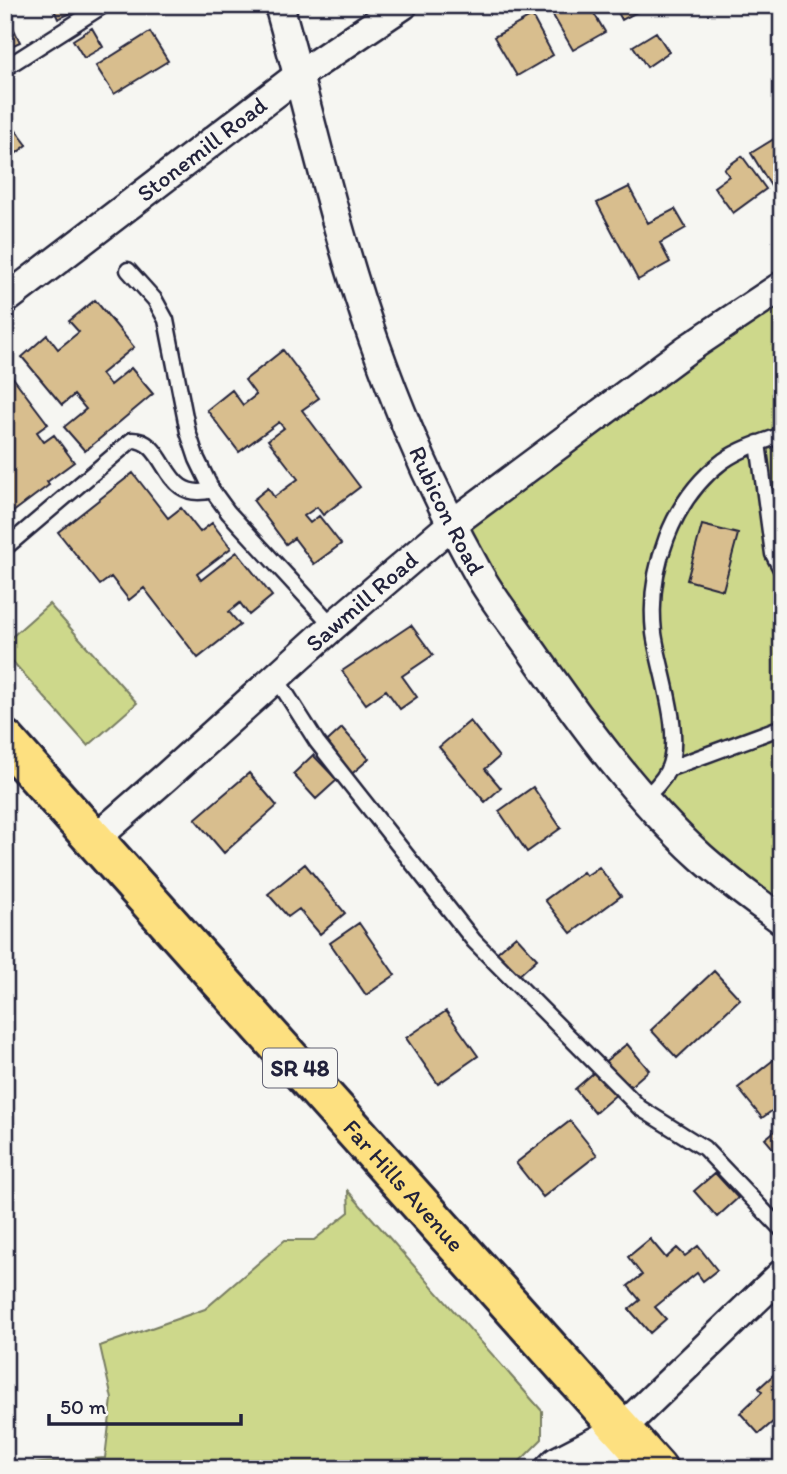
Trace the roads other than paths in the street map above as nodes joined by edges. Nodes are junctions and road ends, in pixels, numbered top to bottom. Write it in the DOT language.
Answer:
graph roads {
  1 [pos="104,5"];
  2 [pos="279,5"];
  3 [pos="403,5"];
  4 [pos="5,68"];
  5 [pos="299,75"];
  6 [pos="128,270"];
  7 [pos="782,286"];
  8 [pos="5,300"];
  9 [pos="782,435"];
  10 [pos="758,443"];
  11 [pos="212,490"];
  12 [pos="452,524"];
  13 [pos="5,548"];
  14 [pos="782,570"];
  15 [pos="332,626"];
  16 [pos="275,676"];
  17 [pos="782,727"];
  18 [pos="5,740"];
  19 [pos="668,769"];
  20 [pos="643,798"];
  21 [pos="95,839"];
  22 [pos="782,920"];
  23 [pos="782,1230"];
  24 [pos="782,1274"];
  25 [pos="622,1428"];
  26 [pos="549,1469"];
  27 [pos="598,1469"];
  28 [pos="657,1469"];
  1 -- 4 [label="lane"];
  2 -- 5 [label="street, Rubicon Road"];
  3 -- 5 [label="street, Stonemill Road"];
  5 -- 8 [label="street, Stonemill Road"];
  5 -- 12 [label="street, Rubicon Road"];
  6 -- 11 [label="lane"];
  7 -- 12 [label="street, Sawmill Road"];
  9 -- 10 [label="lane"];
  10 -- 14 [label="lane"];
  10 -- 19 [label="lane"];
  11 -- 13 [label="lane"];
  11 -- 15 [label="lane"];
  12 -- 15 [label="street, Sawmill Road"];
  12 -- 20 [label="street, Rubicon Road"];
  15 -- 16 [label="street, Sawmill Road"];
  16 -- 21 [label="street, Sawmill Road"];
  16 -- 23 [label="lane"];
  17 -- 19 [label="lane"];
  18 -- 21 [label="main road, SR 48"];
  19 -- 20 [label="lane"];
  20 -- 22 [label="street, Rubicon Road"];
  21 -- 25 [label="main road, Far Hills Avenue / SR 48"];
  24 -- 25 [label="street"];
  25 -- 26 [label="street"];
  25 -- 27 [label="street"];
  25 -- 28 [label="main road, Far Hills Avenue / SR 48"];
}
